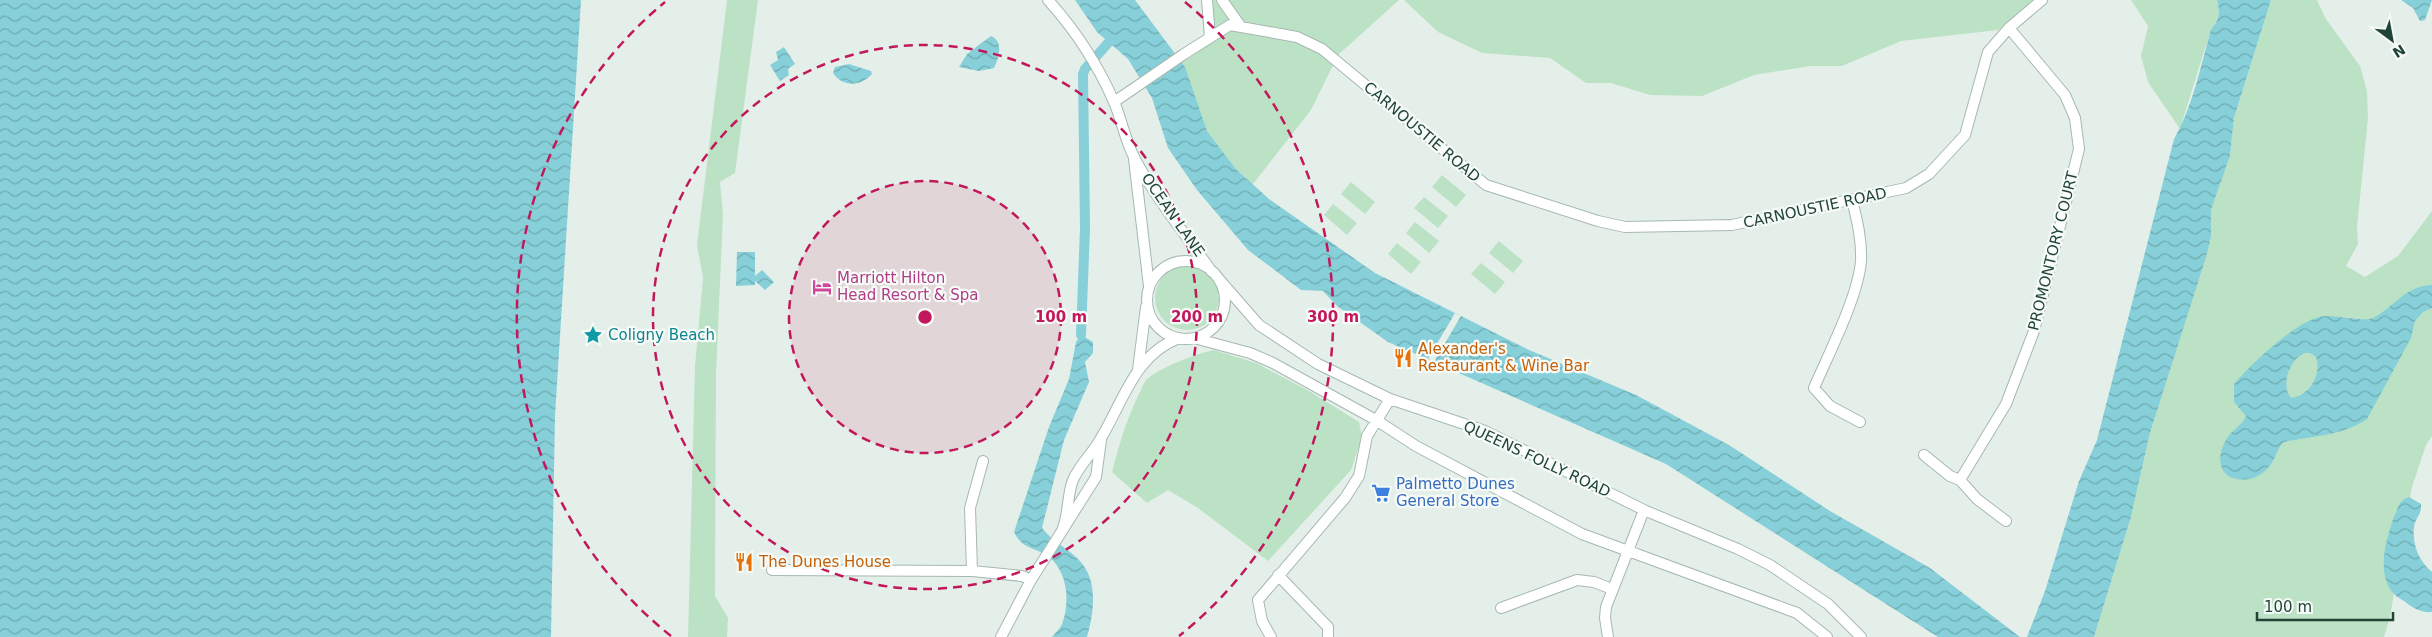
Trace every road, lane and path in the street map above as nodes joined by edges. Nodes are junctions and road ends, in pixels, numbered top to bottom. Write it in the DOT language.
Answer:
graph roads {
  1 [pos="1048,0"];
  2 [pos="1207,0"];
  3 [pos="1222,0"];
  4 [pos="2042,0"];
  5 [pos="1241,27"];
  6 [pos="2009,28"];
  7 [pos="1210,37"];
  8 [pos="1114,102"];
  9 [pos="1134,158"];
  10 [pos="1852,200"];
  11 [pos="1215,275"];
  12 [pos="1149,288"];
  13 [pos="1147,301"];
  14 [pos="1179,338"];
  15 [pos="1194,338"];
  16 [pos="1137,371"];
  17 [pos="1390,399"];
  18 [pos="1376,420"];
  19 [pos="1860,422"];
  20 [pos="1101,440"];
  21 [pos="1924,455"];
  22 [pos="983,461"];
  23 [pos="1960,480"];
  24 [pos="1644,510"];
  25 [pos="2006,521"];
  26 [pos="1062,528"];
  27 [pos="1629,550"];
  28 [pos="772,570"];
  29 [pos="972,571"];
  30 [pos="1278,575"];
  31 [pos="1031,580"];
  32 [pos="1612,589"];
  33 [pos="1501,608"];
  34 [pos="1001,637"];
  35 [pos="1271,637"];
  36 [pos="1328,637"];
  37 [pos="1608,637"];
  38 [pos="1827,637"];
  39 [pos="1861,637"];
  1 -- 8 [label="street, OCEAN LANE"];
  2 -- 7 [label="street"];
  3 -- 5 [label="street"];
  4 -- 6 [label="street, CARNOUSTIE ROAD"];
  5 -- 7 [label="street, CARNOUSTIE ROAD"];
  5 -- 10 [label="street, CARNOUSTIE ROAD"];
  6 -- 10 [label="street, CARNOUSTIE ROAD"];
  6 -- 23 [label="street, PROMONTORY COURT"];
  7 -- 8 [label="street, CARNOUSTIE ROAD"];
  8 -- 9 [label="street, OCEAN LANE"];
  9 -- 11 [label="street, OCEAN LANE"];
  9 -- 12 [label="street, OCEAN LANE"];
  10 -- 19 [label="street"];
  11 -- 12 [label="street"];
  11 -- 15 [label="street"];
  11 -- 17 [label="street, QUEENS FOLLY ROAD"];
  12 -- 13 [label="street"];
  13 -- 14 [label="street"];
  13 -- 16 [label="street"];
  14 -- 15 [label="street"];
  14 -- 16 [label="street"];
  15 -- 18 [label="street"];
  16 -- 20 [label="street"];
  17 -- 18 [label="street"];
  17 -- 24 [label="street, QUEENS FOLLY ROAD"];
  18 -- 27 [label="street"];
  18 -- 30 [label="street"];
  20 -- 26 [label="street"];
  20 -- 26 [label="street"];
  21 -- 23 [label="street"];
  22 -- 29 [label="street"];
  23 -- 25 [label="street"];
  24 -- 27 [label="street"];
  24 -- 39 [label="street, QUEENS FOLLY ROAD"];
  26 -- 31 [label="street"];
  27 -- 32 [label="street"];
  27 -- 38 [label="street"];
  28 -- 29 [label="street"];
  29 -- 31 [label="street"];
  30 -- 35 [label="street"];
  30 -- 36 [label="street"];
  31 -- 34 [label="street"];
  32 -- 33 [label="street"];
  32 -- 37 [label="street"];
}
